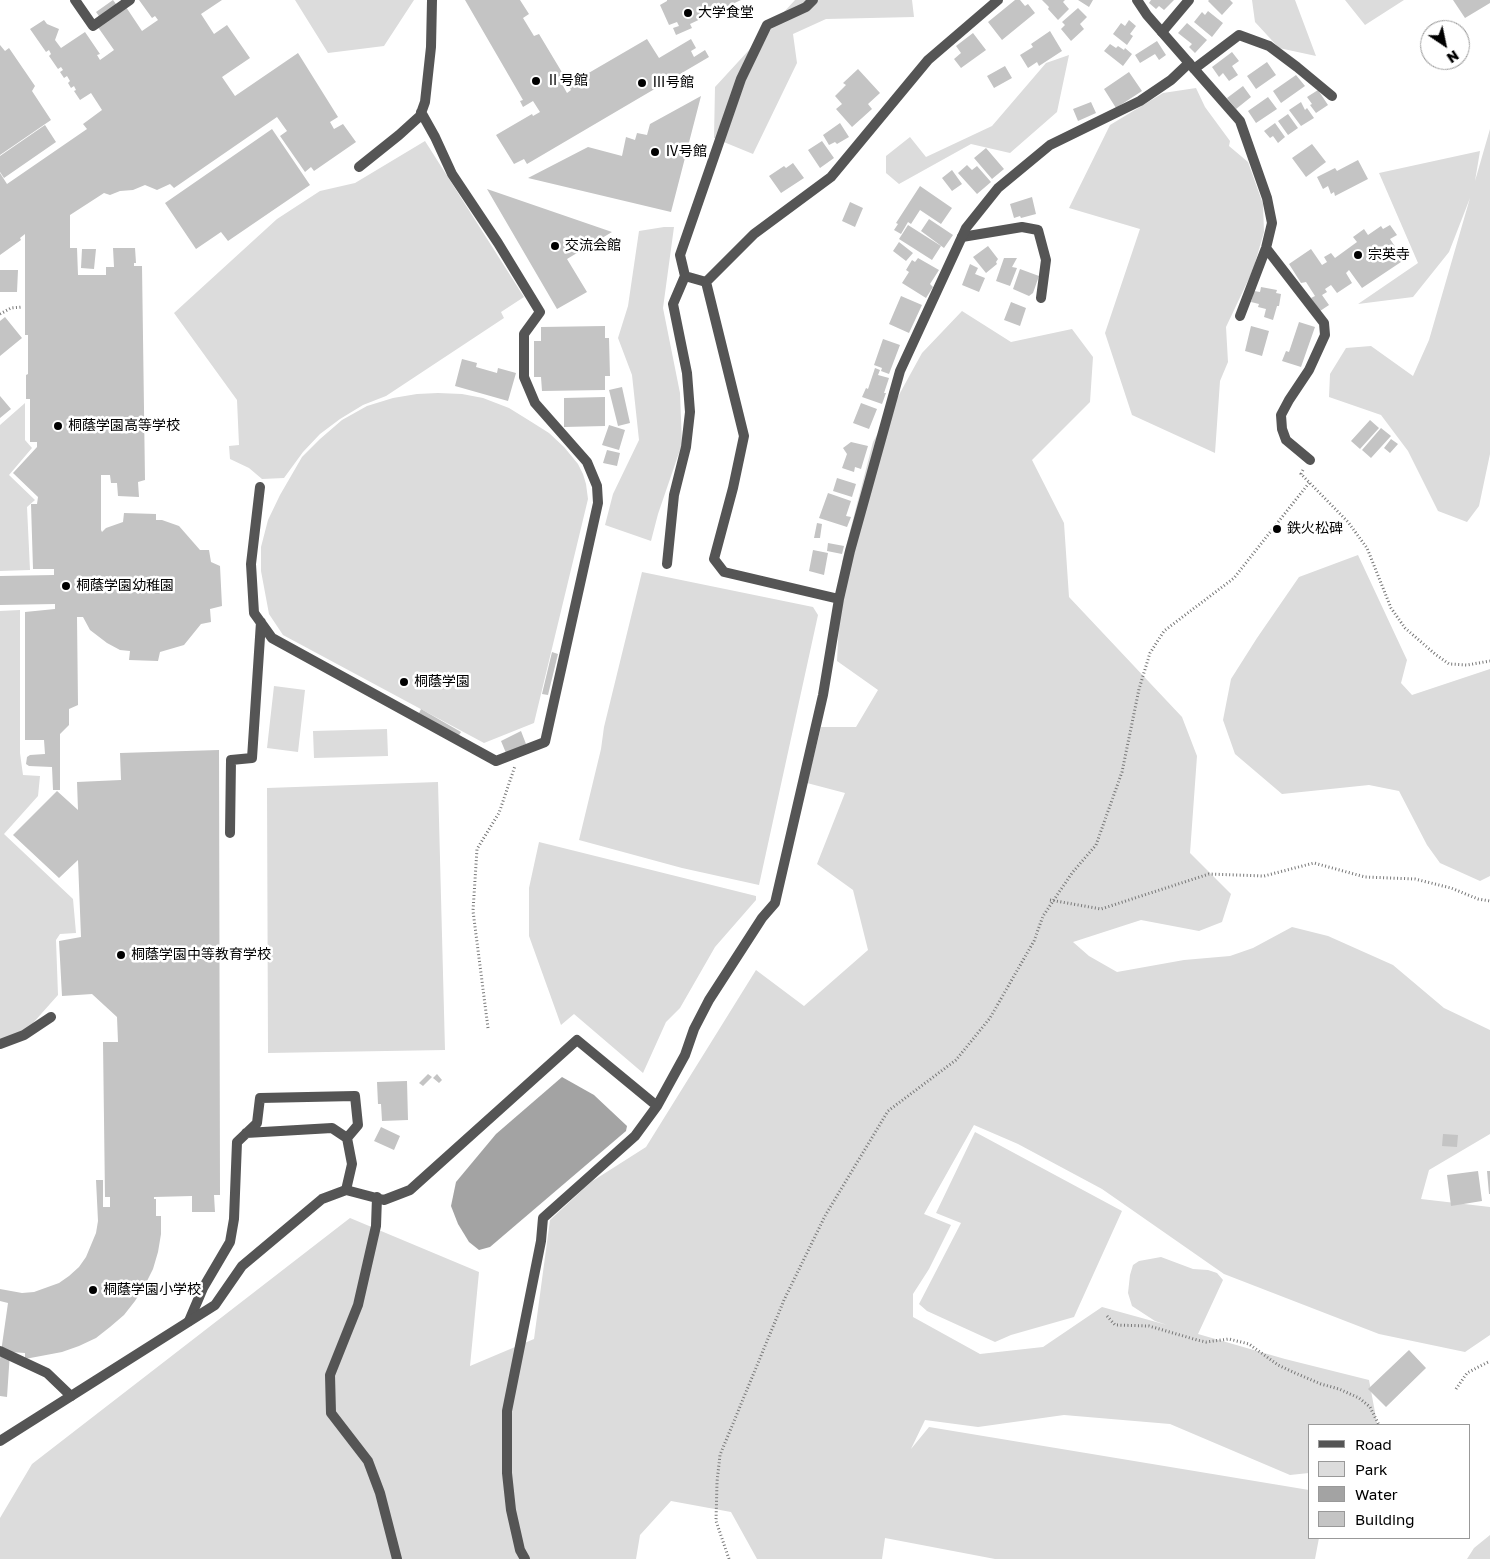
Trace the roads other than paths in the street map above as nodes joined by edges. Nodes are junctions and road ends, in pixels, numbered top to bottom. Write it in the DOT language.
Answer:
graph roads {
  1 [pos="75,0"];
  2 [pos="130,0"];
  3 [pos="432,0"];
  4 [pos="814,0"];
  5 [pos="998,0"];
  6 [pos="1137,0"];
  7 [pos="1189,0"];
  8 [pos="1162,32"];
  9 [pos="1192,66"];
  10 [pos="1332,96"];
  11 [pos="421,112"];
  12 [pos="359,167"];
  13 [pos="962,237"];
  14 [pos="1266,248"];
  15 [pos="686,276"];
  16 [pos="706,282"];
  17 [pos="1041,298"];
  18 [pos="1240,316"];
  19 [pos="1310,460"];
  20 [pos="260,487"];
  21 [pos="667,564"];
  22 [pos="838,599"];
  23 [pos="261,622"];
  24 [pos="230,833"];
  25 [pos="51,1017"];
  26 [pos="0,1044"];
  27 [pos="657,1106"];
  28 [pos="246,1133"];
  29 [pos="347,1138"];
  30 [pos="346,1190"];
  31 [pos="377,1197"];
  32 [pos="189,1321"];
  33 [pos="0,1351"];
  34 [pos="71,1396"];
  35 [pos="3,1436"];
  36 [pos="397,1559"];
  37 [pos="525,1559"];
  1 -- 2 [label="street"];
  3 -- 11 [label="street"];
  4 -- 15 [label="street"];
  5 -- 16 [label="street"];
  6 -- 8 [label="street"];
  7 -- 8 [label="street"];
  8 -- 9 [label="street"];
  9 -- 10 [label="street"];
  9 -- 13 [label="street"];
  9 -- 14 [label="street"];
  11 -- 12 [label="street"];
  11 -- 23 [label="street"];
  13 -- 17 [label="street"];
  13 -- 22 [label="street"];
  14 -- 18 [label="street"];
  14 -- 19 [label="street"];
  15 -- 16 [label="street"];
  15 -- 21 [label="street"];
  16 -- 22 [label="street"];
  20 -- 23 [label="street"];
  22 -- 27 [label="street"];
  23 -- 24 [label="street"];
  25 -- 26 [label="street"];
  27 -- 31 [label="street"];
  27 -- 37 [label="street"];
  28 -- 29 [label="street"];
  28 -- 29 [label="street"];
  28 -- 32 [label="street"];
  29 -- 30 [label="street"];
  30 -- 31 [label="street"];
  30 -- 32 [label="street"];
  31 -- 36 [label="street"];
  32 -- 34 [label="street"];
  33 -- 34 [label="street"];
  34 -- 35 [label="street"];
}
